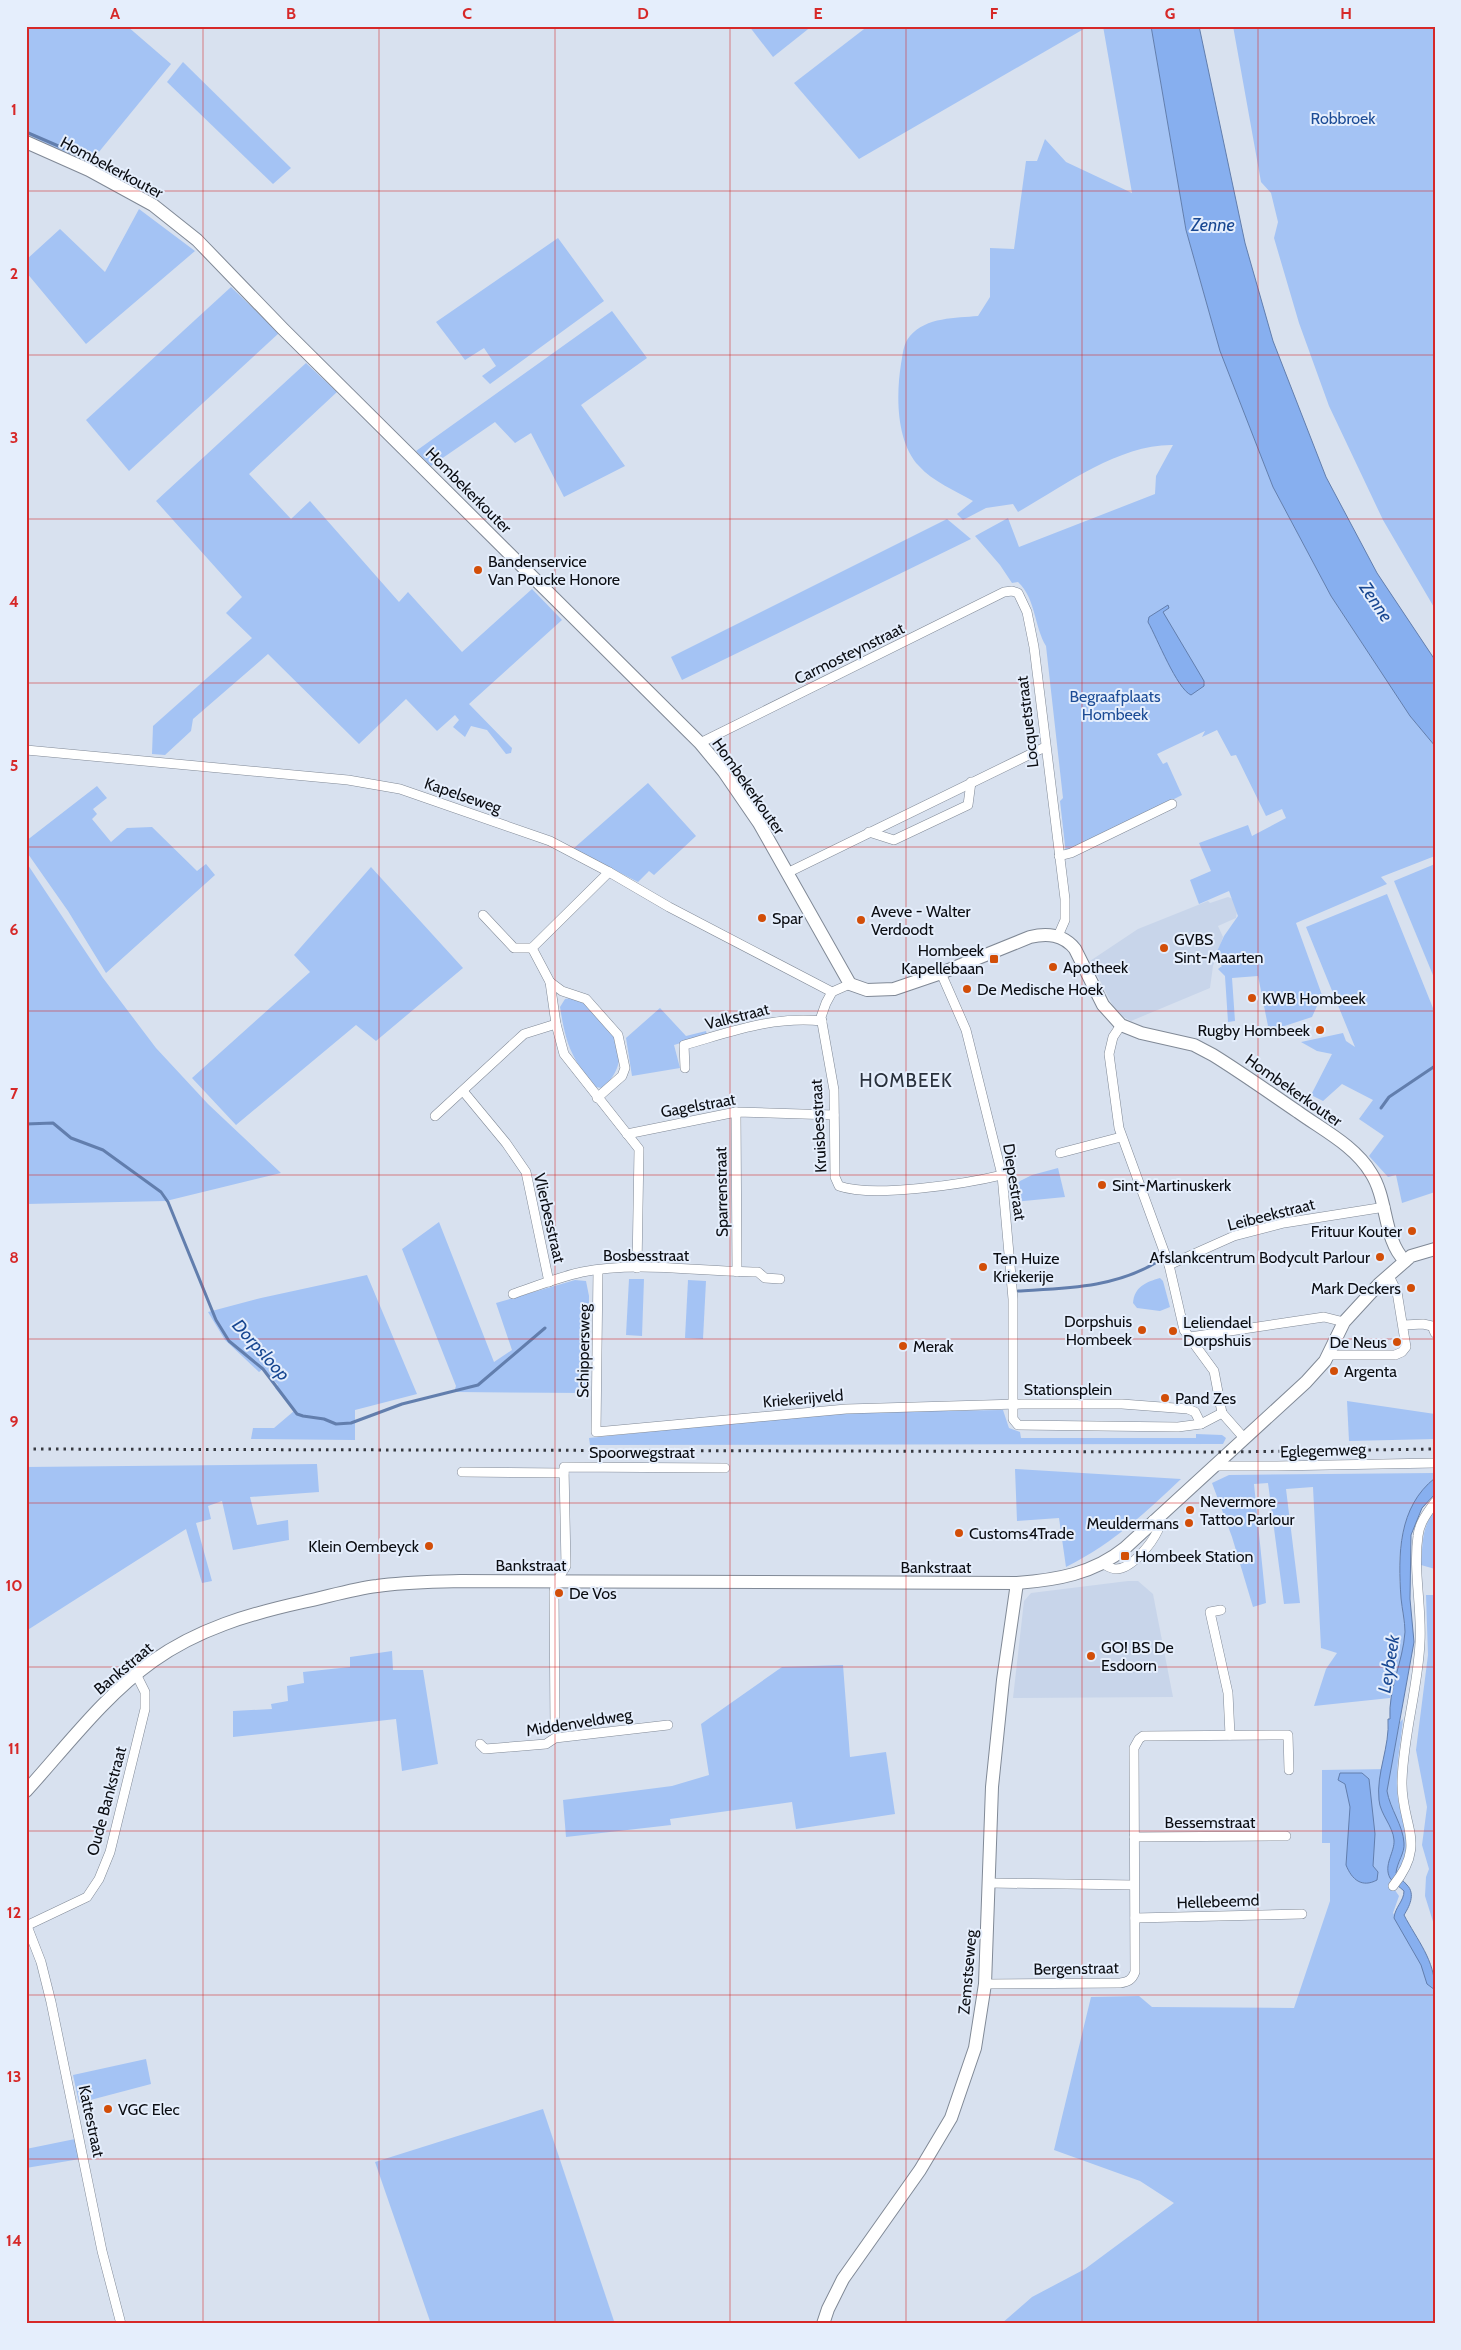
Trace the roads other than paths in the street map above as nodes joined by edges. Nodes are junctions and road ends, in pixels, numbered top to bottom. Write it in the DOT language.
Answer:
graph roads {
  1 [pos="26,142"];
  2 [pos="1012,591"];
  3 [pos="700,744"];
  4 [pos="1045,747"];
  5 [pos="26,750"];
  6 [pos="971,782"];
  7 [pos="1172,804"];
  8 [pos="869,832"];
  9 [pos="1059,856"];
  10 [pos="609,872"];
  11 [pos="787,873"];
  12 [pos="483,915"];
  13 [pos="1058,936"];
  14 [pos="532,948"];
  15 [pos="941,973"];
  16 [pos="550,982"];
  17 [pos="850,984"];
  18 [pos="832,992"];
  19 [pos="822,1021"];
  20 [pos="556,1024"];
  21 [pos="1121,1025"];
  22 [pos="685,1068"];
  23 [pos="463,1091"];
  24 [pos="597,1098"];
  25 [pos="736,1112"];
  26 [pos="834,1115"];
  27 [pos="435,1116"];
  28 [pos="627,1134"];
  29 [pos="1121,1137"];
  30 [pos="1060,1153"];
  31 [pos="1002,1175"];
  32 [pos="1385,1207"];
  33 [pos="1435,1249"];
  34 [pos="1404,1261"];
  35 [pos="1169,1265"];
  36 [pos="637,1268"];
  37 [pos="598,1270"];
  38 [pos="737,1272"];
  39 [pos="1388,1276"];
  40 [pos="780,1279"];
  41 [pos="549,1282"];
  42 [pos="513,1294"];
  43 [pos="1344,1322"];
  44 [pos="1404,1325"];
  45 [pos="1435,1332"];
  46 [pos="1190,1337"];
  47 [pos="1329,1355"];
  48 [pos="1013,1405"];
  49 [pos="1222,1413"];
  50 [pos="1201,1424"];
  51 [pos="596,1432"];
  52 [pos="1244,1438"];
  53 [pos="1435,1463"];
  54 [pos="1213,1466"];
  55 [pos="725,1468"];
  56 [pos="462,1472"];
  57 [pos="564,1473"];
  58 [pos="1435,1502"];
  59 [pos="557,1581"];
  60 [pos="1017,1583"];
  61 [pos="1221,1610"];
  62 [pos="136,1674"];
  63 [pos="668,1725"];
  64 [pos="555,1728"];
  65 [pos="1230,1735"];
  66 [pos="480,1744"];
  67 [pos="1289,1770"];
  68 [pos="26,1791"];
  69 [pos="1286,1836"];
  70 [pos="1134,1837"];
  71 [pos="990,1883"];
  72 [pos="1134,1884"];
  73 [pos="1393,1886"];
  74 [pos="1302,1914"];
  75 [pos="1135,1918"];
  76 [pos="26,1926"];
  77 [pos="985,1984"];
  78 [pos="121,2324"];
  79 [pos="823,2324"];
  1 -- 3 [label="street, Hombekerkouter"];
  2 -- 3 [label="street, Carmosteynstraat"];
  2 -- 4 [label="street, Locquetstraat"];
  3 -- 11 [label="street, Hombekerkouter"];
  4 -- 6 [label="street"];
  4 -- 9 [label="street, Locquetstraat"];
  5 -- 10 [label="street, Kapelseweg"];
  6 -- 8 [label="street"];
  6 -- 8 [label="street"];
  7 -- 9 [label="street"];
  8 -- 11 [label="street"];
  9 -- 13 [label="street, Locquetstraat"];
  10 -- 14 [label="street"];
  10 -- 18 [label="street, Kapelseweg"];
  11 -- 17 [label="street, Hombekerkouter"];
  12 -- 14 [label="street"];
  13 -- 15 [label="street"];
  13 -- 21 [label="street, Hombekerkouter"];
  14 -- 16 [label="street"];
  15 -- 17 [label="street"];
  15 -- 31 [label="street, Diepestraat"];
  16 -- 20 [label="street"];
  16 -- 24 [label="street"];
  17 -- 18 [label="street"];
  18 -- 19 [label="street, Kruisbesstraat"];
  19 -- 22 [label="street, Valkstraat"];
  19 -- 26 [label="street, Kruisbesstraat"];
  20 -- 23 [label="street"];
  20 -- 24 [label="street"];
  21 -- 29 [label="street"];
  21 -- 32 [label="street, Hombekerkouter"];
  23 -- 27 [label="street"];
  23 -- 41 [label="street, Vlierbesstraat"];
  24 -- 28 [label="street"];
  25 -- 26 [label="street, Gagelstraat"];
  25 -- 28 [label="street, Gagelstraat"];
  25 -- 38 [label="street, Sparrenstraat"];
  26 -- 31 [label="street, Kruisbesstraat"];
  28 -- 36 [label="street"];
  29 -- 30 [label="street"];
  29 -- 35 [label="street"];
  31 -- 48 [label="street, Diepestraat"];
  32 -- 34 [label="street, Hombekerkouter"];
  32 -- 35 [label="street, Leibeekstraat"];
  33 -- 34 [label="street, Bankstraat"];
  34 -- 39 [label="street, Bankstraat"];
  35 -- 46 [label="street"];
  36 -- 37 [label="street, Bosbesstraat"];
  36 -- 38 [label="street, Bosbesstraat"];
  37 -- 41 [label="street, Bosbesstraat"];
  37 -- 51 [label="street, Schippersweg"];
  38 -- 40 [label="street, Bosbesstraat"];
  39 -- 43 [label="street, Bankstraat"];
  39 -- 44 [label="street"];
  41 -- 42 [label="street, Bosbesstraat"];
  43 -- 46 [label="street"];
  43 -- 47 [label="street, Bankstraat"];
  44 -- 45 [label="street"];
  44 -- 47 [label="street"];
  46 -- 49 [label="street"];
  47 -- 52 [label="street, Bankstraat"];
  48 -- 50 [label="street, Stationsplein"];
  48 -- 50 [label="street, Stationsplein"];
  48 -- 51 [label="street, Kriekerijveld"];
  49 -- 50 [label="street, Stationsplein"];
  49 -- 52 [label="street"];
  52 -- 54 [label="street, Bankstraat"];
  53 -- 54 [label="street, Eglegemweg"];
  54 -- 60 [label="street, Bankstraat"];
  55 -- 57 [label="street, Spoorwegstraat"];
  56 -- 57 [label="street, Spoorwegstraat"];
  57 -- 59 [label="street"];
  58 -- 73 [label="street"];
  59 -- 60 [label="street, Bankstraat"];
  59 -- 62 [label="street, Bankstraat"];
  59 -- 64 [label="street, Middenveldweg"];
  60 -- 71 [label="street, Zemstseweg"];
  61 -- 65 [label="street"];
  62 -- 68 [label="street, Bankstraat"];
  62 -- 76 [label="street, Oude Bankstraat"];
  63 -- 66 [label="street, Middenveldweg"];
  65 -- 67 [label="street, Bergenstraat"];
  65 -- 70 [label="street, Bergenstraat"];
  69 -- 70 [label="street, Bessemstraat"];
  70 -- 72 [label="street, Bergenstraat"];
  71 -- 72 [label="street"];
  71 -- 77 [label="street, Zemstseweg"];
  72 -- 75 [label="street, Bergenstraat"];
  74 -- 75 [label="street, Hellebeemd"];
  75 -- 77 [label="street, Bergenstraat"];
  76 -- 78 [label="street, Kattestraat"];
  77 -- 79 [label="street, Zemstseweg"];
}
